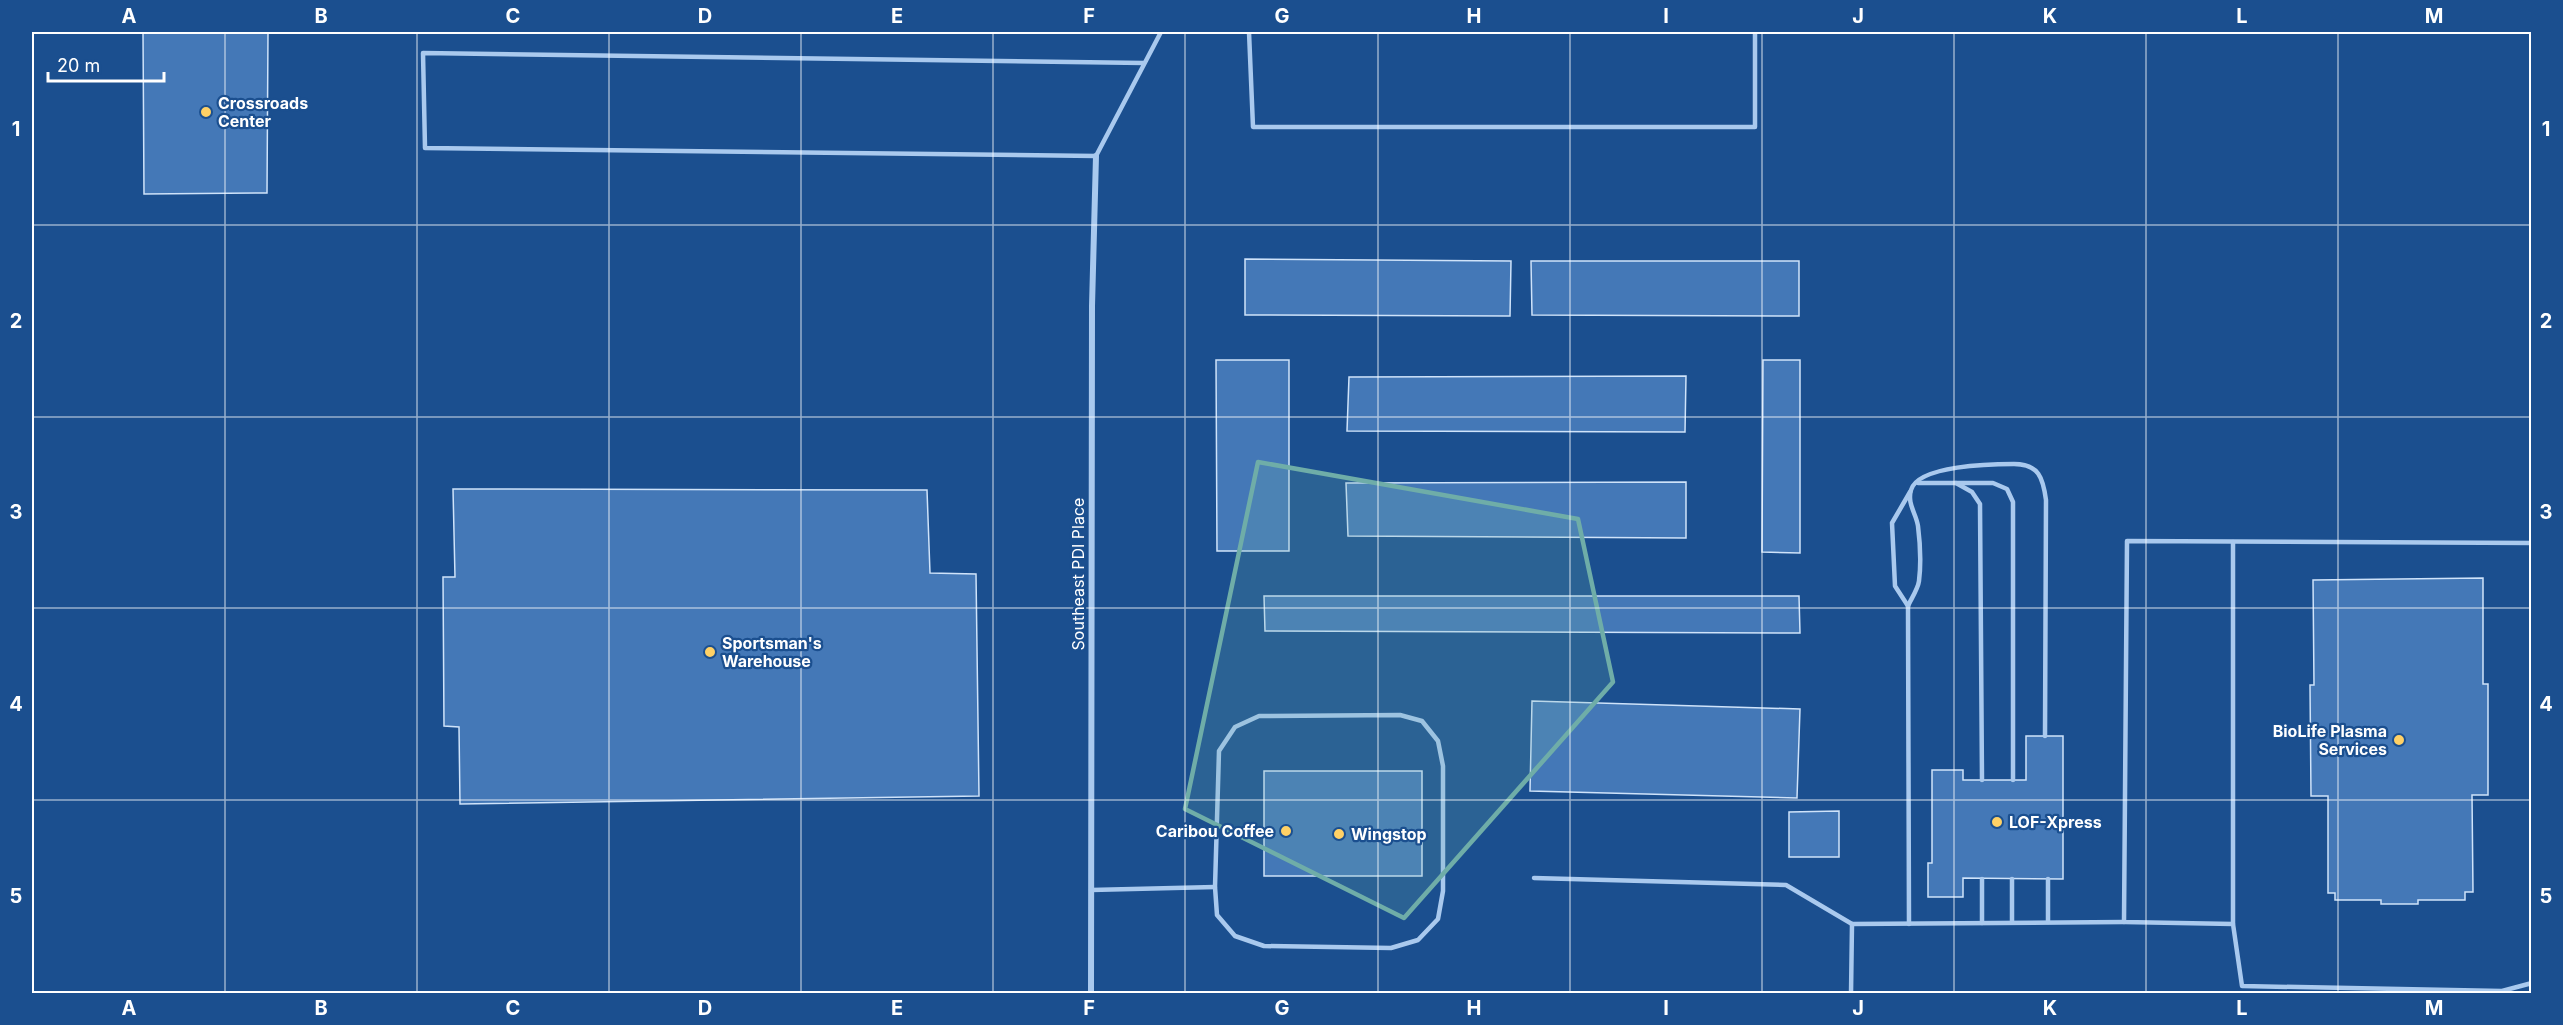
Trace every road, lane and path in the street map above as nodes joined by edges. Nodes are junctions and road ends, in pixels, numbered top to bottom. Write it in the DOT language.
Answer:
graph roads {
  1 [pos="1161,32"];
  2 [pos="1250,32"];
  3 [pos="1755,32"];
  4 [pos="1144,63"];
  5 [pos="1096,156"];
  6 [pos="1915,483"];
  7 [pos="1956,483"];
  8 [pos="1911,490"];
  9 [pos="2233,542"];
  10 [pos="2532,543"];
  11 [pos="1908,606"];
  12 [pos="2044,736"];
  13 [pos="1982,780"];
  14 [pos="2013,780"];
  15 [pos="1534,878"];
  16 [pos="1982,879"];
  17 [pos="2012,879"];
  18 [pos="2048,879"];
  19 [pos="1215,887"];
  20 [pos="1091,890"];
  21 [pos="2012,922"];
  22 [pos="2048,922"];
  23 [pos="2124,922"];
  24 [pos="1982,923"];
  25 [pos="1852,924"];
  26 [pos="1909,924"];
  27 [pos="2233,924"];
  28 [pos="2532,983"];
  29 [pos="1091,993"];
  30 [pos="1851,993"];
  1 -- 4 [label="lane"];
  2 -- 3 [label="lane"];
  4 -- 5 [label="lane"];
  4 -- 5 [label="lane"];
  5 -- 20 [label="street, Southeast PDI Place"];
  6 -- 7 [label="lane"];
  6 -- 8 [label="lane"];
  6 -- 12 [label="lane"];
  7 -- 13 [label="lane"];
  7 -- 14 [label="lane"];
  8 -- 11 [label="lane"];
  8 -- 11 [label="lane"];
  9 -- 10 [label="lane"];
  9 -- 23 [label="lane"];
  9 -- 27 [label="lane"];
  11 -- 26 [label="lane"];
  15 -- 25 [label="lane"];
  16 -- 24 [label="lane"];
  17 -- 21 [label="lane"];
  18 -- 22 [label="lane"];
  19 -- 19 [label="lane"];
  19 -- 20 [label="lane"];
  20 -- 29 [label="street, Southeast PDI Place"];
  21 -- 22 [label="lane"];
  21 -- 24 [label="lane"];
  22 -- 23 [label="lane"];
  23 -- 27 [label="lane"];
  24 -- 26 [label="lane"];
  25 -- 26 [label="lane"];
  25 -- 30 [label="lane"];
  27 -- 28 [label="lane"];
}
